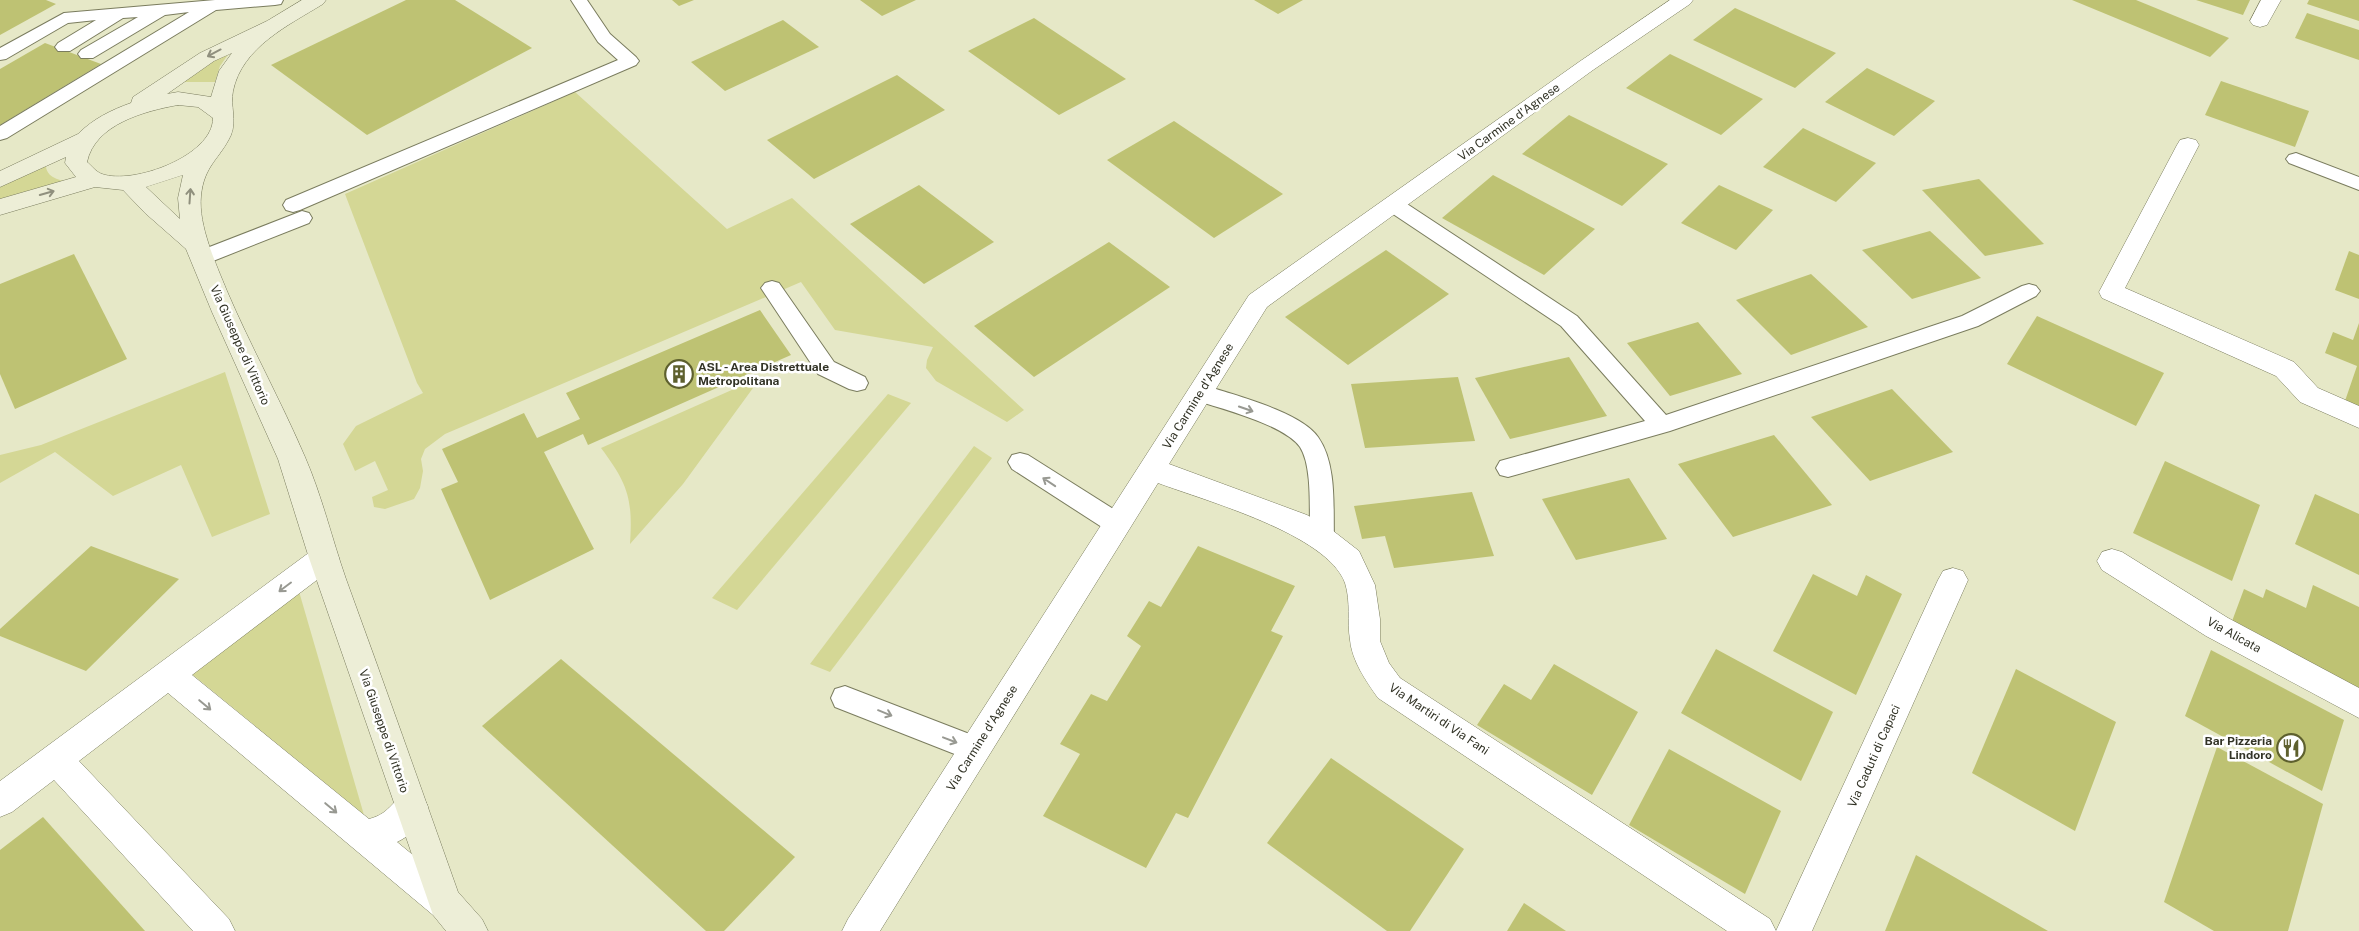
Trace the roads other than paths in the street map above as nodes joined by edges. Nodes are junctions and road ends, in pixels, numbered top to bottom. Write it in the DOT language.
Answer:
graph roads {
  1 [pos="275,0"];
  2 [pos="316,0"];
  3 [pos="579,0"];
  4 [pos="1683,0"];
  5 [pos="2271,0"];
  6 [pos="214,5"];
  7 [pos="162,9"];
  8 [pos="122,13"];
  9 [pos="2260,20"];
  10 [pos="274,25"];
  11 [pos="64,47"];
  12 [pos="86,54"];
  13 [pos="0,55"];
  14 [pos="134,108"];
  15 [pos="220,126"];
  16 [pos="0,134"];
  17 [pos="83,140"];
  18 [pos="2188,145"];
  19 [pos="2296,159"];
  20 [pos="0,180"];
  21 [pos="94,180"];
  22 [pos="128,182"];
  23 [pos="2359,184"];
  24 [pos="1394,205"];
  25 [pos="0,208"];
  26 [pos="198,251"];
  27 [pos="772,288"];
  28 [pos="2029,291"];
  29 [pos="857,383"];
  30 [pos="1200,393"];
  31 [pos="2359,418"];
  32 [pos="1662,425"];
  33 [pos="1020,462"];
  34 [pos="1508,468"];
  35 [pos="1152,469"];
  36 [pos="1117,524"];
  37 [pos="1322,538"];
  38 [pos="324,558"];
  39 [pos="2112,561"];
  40 [pos="1953,580"];
  41 [pos="168,674"];
  42 [pos="845,698"];
  43 [pos="2359,704"];
  44 [pos="975,749"];
  45 [pos="56,759"];
  46 [pos="0,801"];
  47 [pos="411,807"];
  48 [pos="364,836"];
  49 [pos="445,904"];
  50 [pos="217,931"];
  51 [pos="470,931"];
  52 [pos="860,931"];
  53 [pos="1758,931"];
  54 [pos="1794,931"];
  1 -- 6 [label="lane"];
  2 -- 10 [label="street"];
  3 -- 26 [label="lane"];
  4 -- 24 [label="street, Via Carmine d'Agnese"];
  5 -- 9 [label="street"];
  6 -- 7 [label="lane"];
  6 -- 16 [label="lane"];
  7 -- 8 [label="lane"];
  7 -- 12 [label="lane"];
  8 -- 11 [label="lane"];
  8 -- 13 [label="lane"];
  10 -- 14 [label="street, one-way"];
  10 -- 15 [label="street"];
  14 -- 15 [label="street"];
  14 -- 17 [label="street"];
  15 -- 22 [label="street"];
  26 -- 15 [label="street, Via Giuseppe di Vittorio, one-way"];
  17 -- 20 [label="street"];
  17 -- 21 [label="street"];
  18 -- 31 [label="street"];
  19 -- 23 [label="lane"];
  21 -- 22 [label="street"];
  25 -- 21 [label="street, one-way"];
  22 -- 26 [label="street, Via Giuseppe di Vittorio"];
  24 -- 30 [label="street, Via Carmine d'Agnese"];
  24 -- 32 [label="lane"];
  26 -- 38 [label="street, Via Giuseppe di Vittorio"];
  27 -- 29 [label="lane"];
  28 -- 32 [label="lane"];
  30 -- 35 [label="street, Via Carmine d'Agnese"];
  30 -- 37 [label="lane, one-way"];
  32 -- 34 [label="lane"];
  36 -- 33 [label="lane, one-way"];
  35 -- 36 [label="street, Via Carmine d'Agnese"];
  35 -- 37 [label="street, Via Martiri di Via Fani"];
  36 -- 44 [label="street, Via Carmine d'Agnese"];
  37 -- 53 [label="street, Via Martiri di Via Fani"];
  38 -- 41 [label="street, one-way"];
  38 -- 47 [label="street, Via Giuseppe di Vittorio"];
  39 -- 43 [label="street, Via Alicata"];
  40 -- 54 [label="street, Via Caduti di Capaci"];
  41 -- 45 [label="street"];
  41 -- 48 [label="street, Via Giuseppe di Vittorio, one-way"];
  42 -- 44 [label="lane, one-way"];
  44 -- 52 [label="street, Via Carmine d'Agnese"];
  45 -- 46 [label="street"];
  45 -- 50 [label="street"];
  47 -- 48 [label="street"];
  47 -- 49 [label="street, Via Giuseppe di Vittorio"];
  48 -- 49 [label="street, Via Giuseppe di Vittorio"];
  49 -- 51 [label="street, Via Giuseppe di Vittorio"];
}
